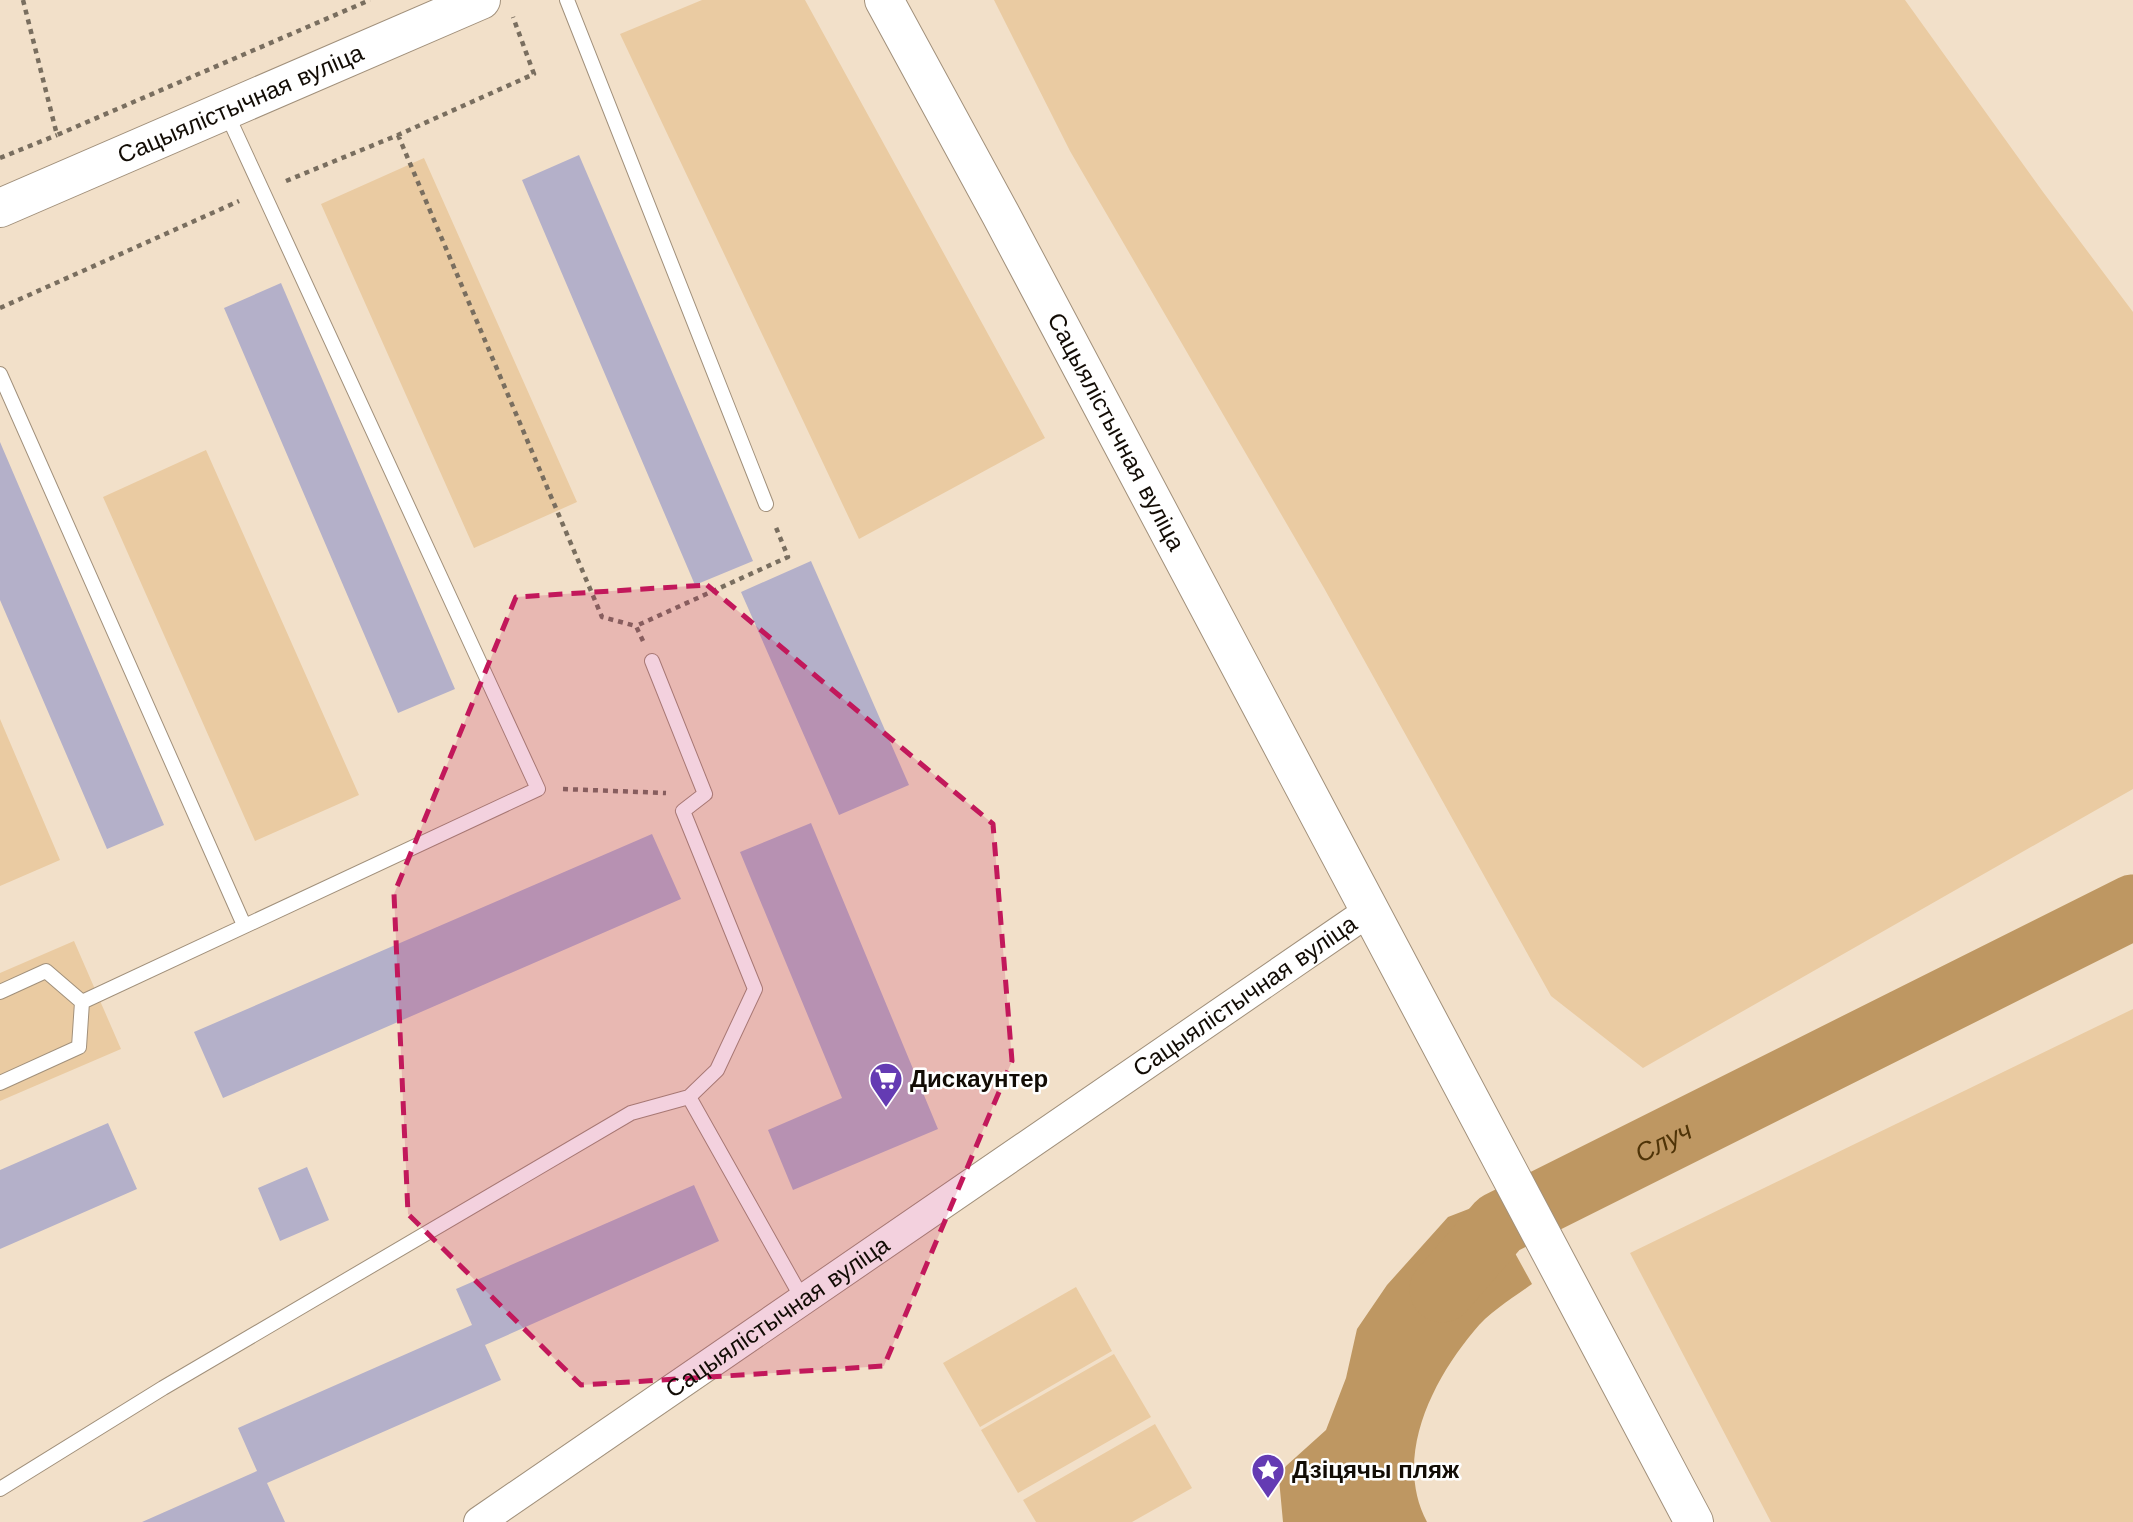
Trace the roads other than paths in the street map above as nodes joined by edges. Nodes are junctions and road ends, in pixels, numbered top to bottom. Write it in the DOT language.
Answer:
graph roads {
  1 [pos="567,0"];
  2 [pos="884,0"];
  3 [pos="496,6"];
  4 [pos="225,111"];
  5 [pos="0,208"];
  6 [pos="0,374"];
  7 [pos="766,504"];
  8 [pos="652,661"];
  9 [pos="1369,911"];
  10 [pos="244,925"];
  11 [pos="0,992"];
  12 [pos="82,1002"];
  13 [pos="0,1083"];
  14 [pos="689,1097"];
  15 [pos="802,1298"];
  16 [pos="0,1489"];
  17 [pos="479,1522"];
  18 [pos="1694,1522"];
  1 -- 7 [label="lane"];
  2 -- 9 [label="main road, Сацыялістычная вуліца"];
  3 -- 4 [label="main road, Сацыялістычная вуліца"];
  4 -- 5 [label="main road, Сацыялістычная вуліца"];
  4 -- 10 [label="lane"];
  6 -- 10 [label="lane"];
  8 -- 14 [label="lane"];
  9 -- 15 [label="street, Сацыялістычная вуліца"];
  9 -- 18 [label="main road"];
  10 -- 12 [label="lane"];
  11 -- 12 [label="lane"];
  12 -- 13 [label="lane"];
  14 -- 15 [label="lane"];
  14 -- 16 [label="lane"];
  15 -- 17 [label="street, Сацыялістычная вуліца"];
}
